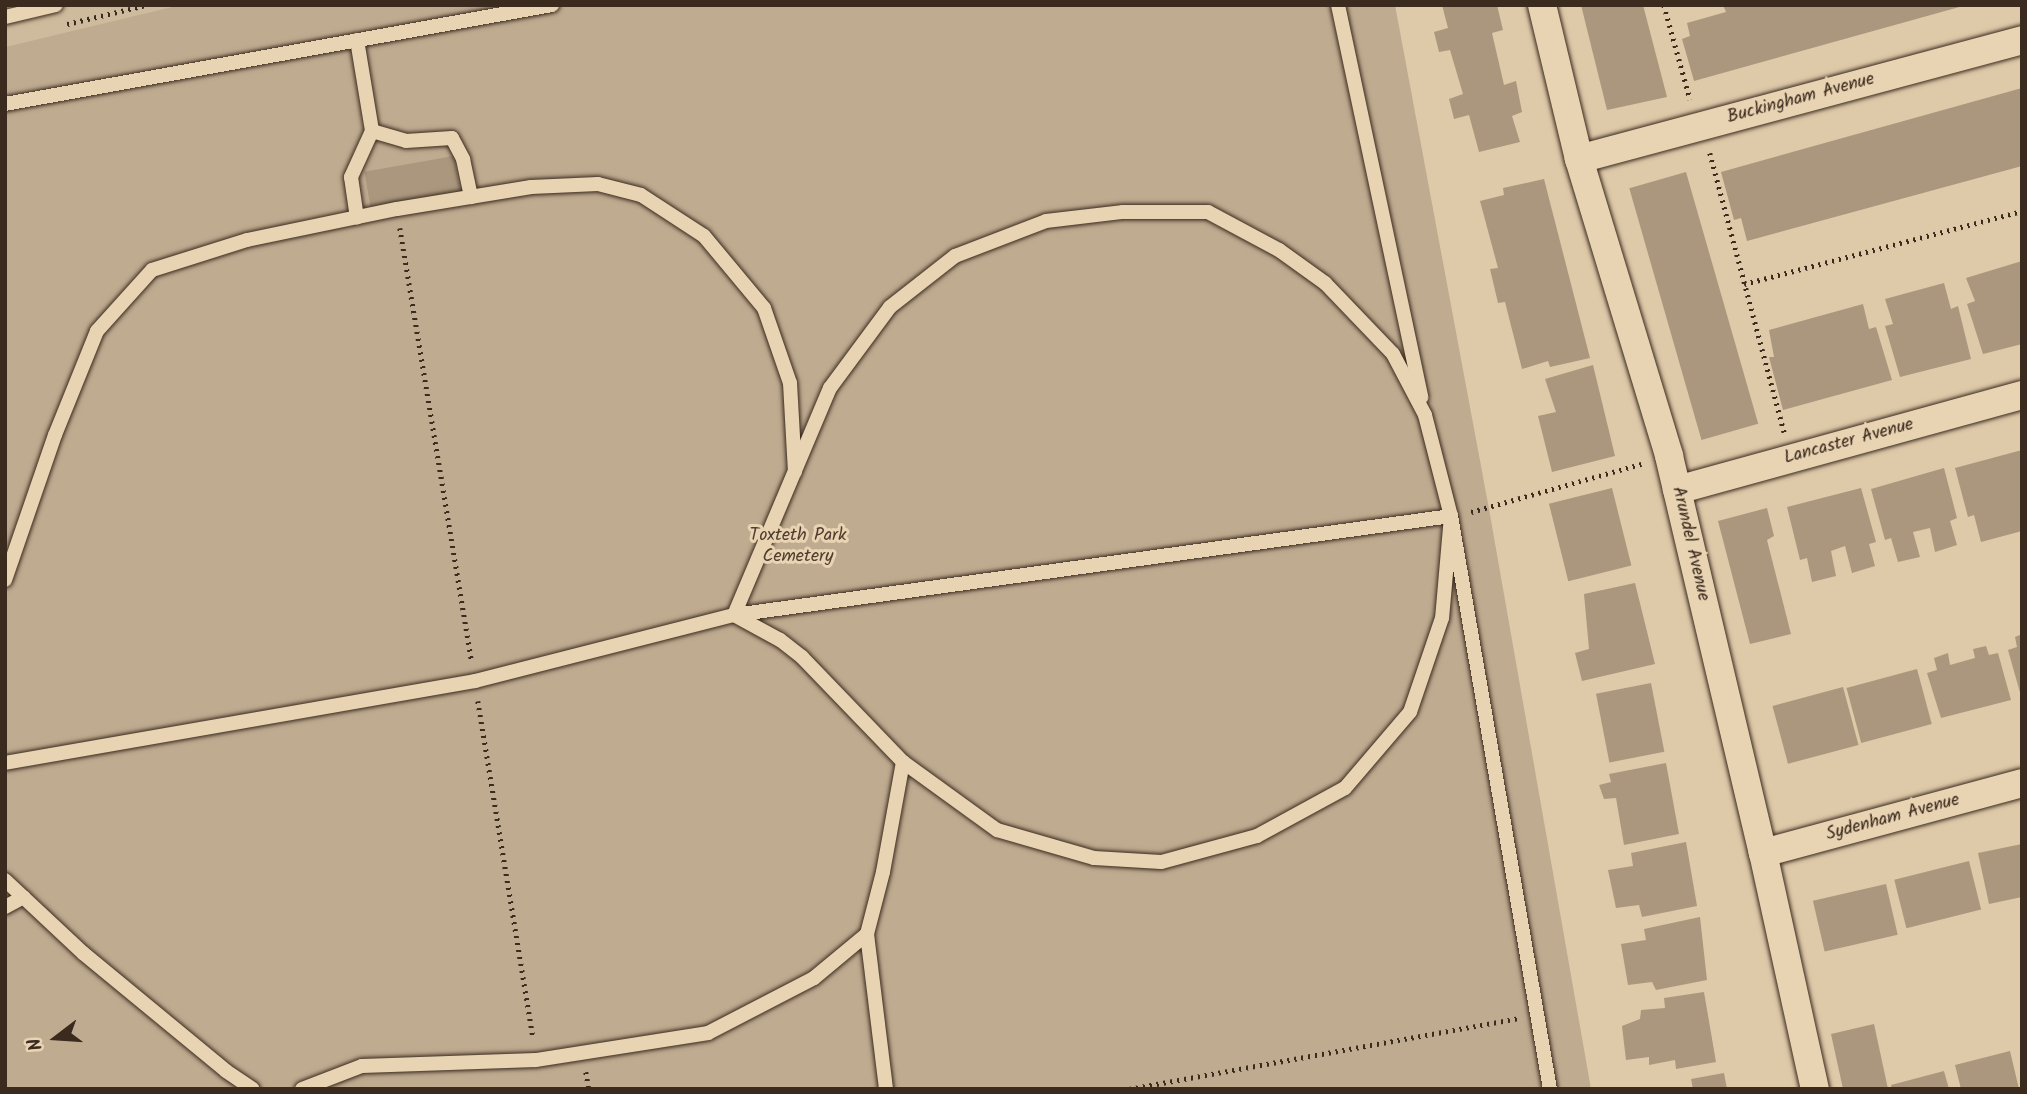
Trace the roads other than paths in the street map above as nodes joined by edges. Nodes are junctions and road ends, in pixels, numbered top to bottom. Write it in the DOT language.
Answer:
graph roads {
  1 [pos="56,5"];
  2 [pos="552,5"];
  3 [pos="1338,5"];
  4 [pos="1542,5"];
  5 [pos="9,14"];
  6 [pos="357,40"];
  7 [pos="2022,40"];
  8 [pos="5,104"];
  9 [pos="372,131"];
  10 [pos="1579,159"];
  11 [pos="471,197"];
  12 [pos="357,218"];
  13 [pos="2022,396"];
  14 [pos="1425,415"];
  15 [pos="796,473"];
  16 [pos="1677,490"];
  17 [pos="1451,516"];
  18 [pos="5,580"];
  19 [pos="734,615"];
  20 [pos="903,762"];
  21 [pos="5,763"];
  22 [pos="2022,783"];
  23 [pos="1763,853"];
  24 [pos="5,880"];
  25 [pos="24,897"];
  26 [pos="5,907"];
  27 [pos="867,934"];
  28 [pos="253,1089"];
  29 [pos="302,1089"];
  30 [pos="886,1089"];
  31 [pos="1550,1089"];
  32 [pos="1815,1089"];
  1 -- 5 [label="lane"];
  2 -- 6 [label="lane"];
  3 -- 14 [label="lane"];
  4 -- 10 [label="street, Arundel Avenue"];
  6 -- 8 [label="lane"];
  6 -- 9 [label="lane"];
  7 -- 10 [label="street, Buckingham Avenue"];
  9 -- 11 [label="lane"];
  9 -- 12 [label="lane"];
  10 -- 16 [label="street, Arundel Avenue"];
  11 -- 12 [label="lane"];
  11 -- 15 [label="lane"];
  12 -- 18 [label="lane"];
  13 -- 16 [label="street, Lancaster Avenue"];
  14 -- 15 [label="lane"];
  14 -- 17 [label="lane"];
  15 -- 19 [label="lane"];
  16 -- 23 [label="street, Arundel Avenue"];
  17 -- 19 [label="lane"];
  17 -- 20 [label="lane"];
  17 -- 31 [label="lane"];
  19 -- 20 [label="lane"];
  19 -- 21 [label="lane"];
  20 -- 27 [label="lane"];
  22 -- 23 [label="street, Sydenham Avenue"];
  23 -- 32 [label="street, Arundel Avenue"];
  24 -- 25 [label="lane"];
  25 -- 26 [label="lane"];
  25 -- 28 [label="lane"];
  27 -- 29 [label="lane"];
  27 -- 30 [label="lane"];
}
